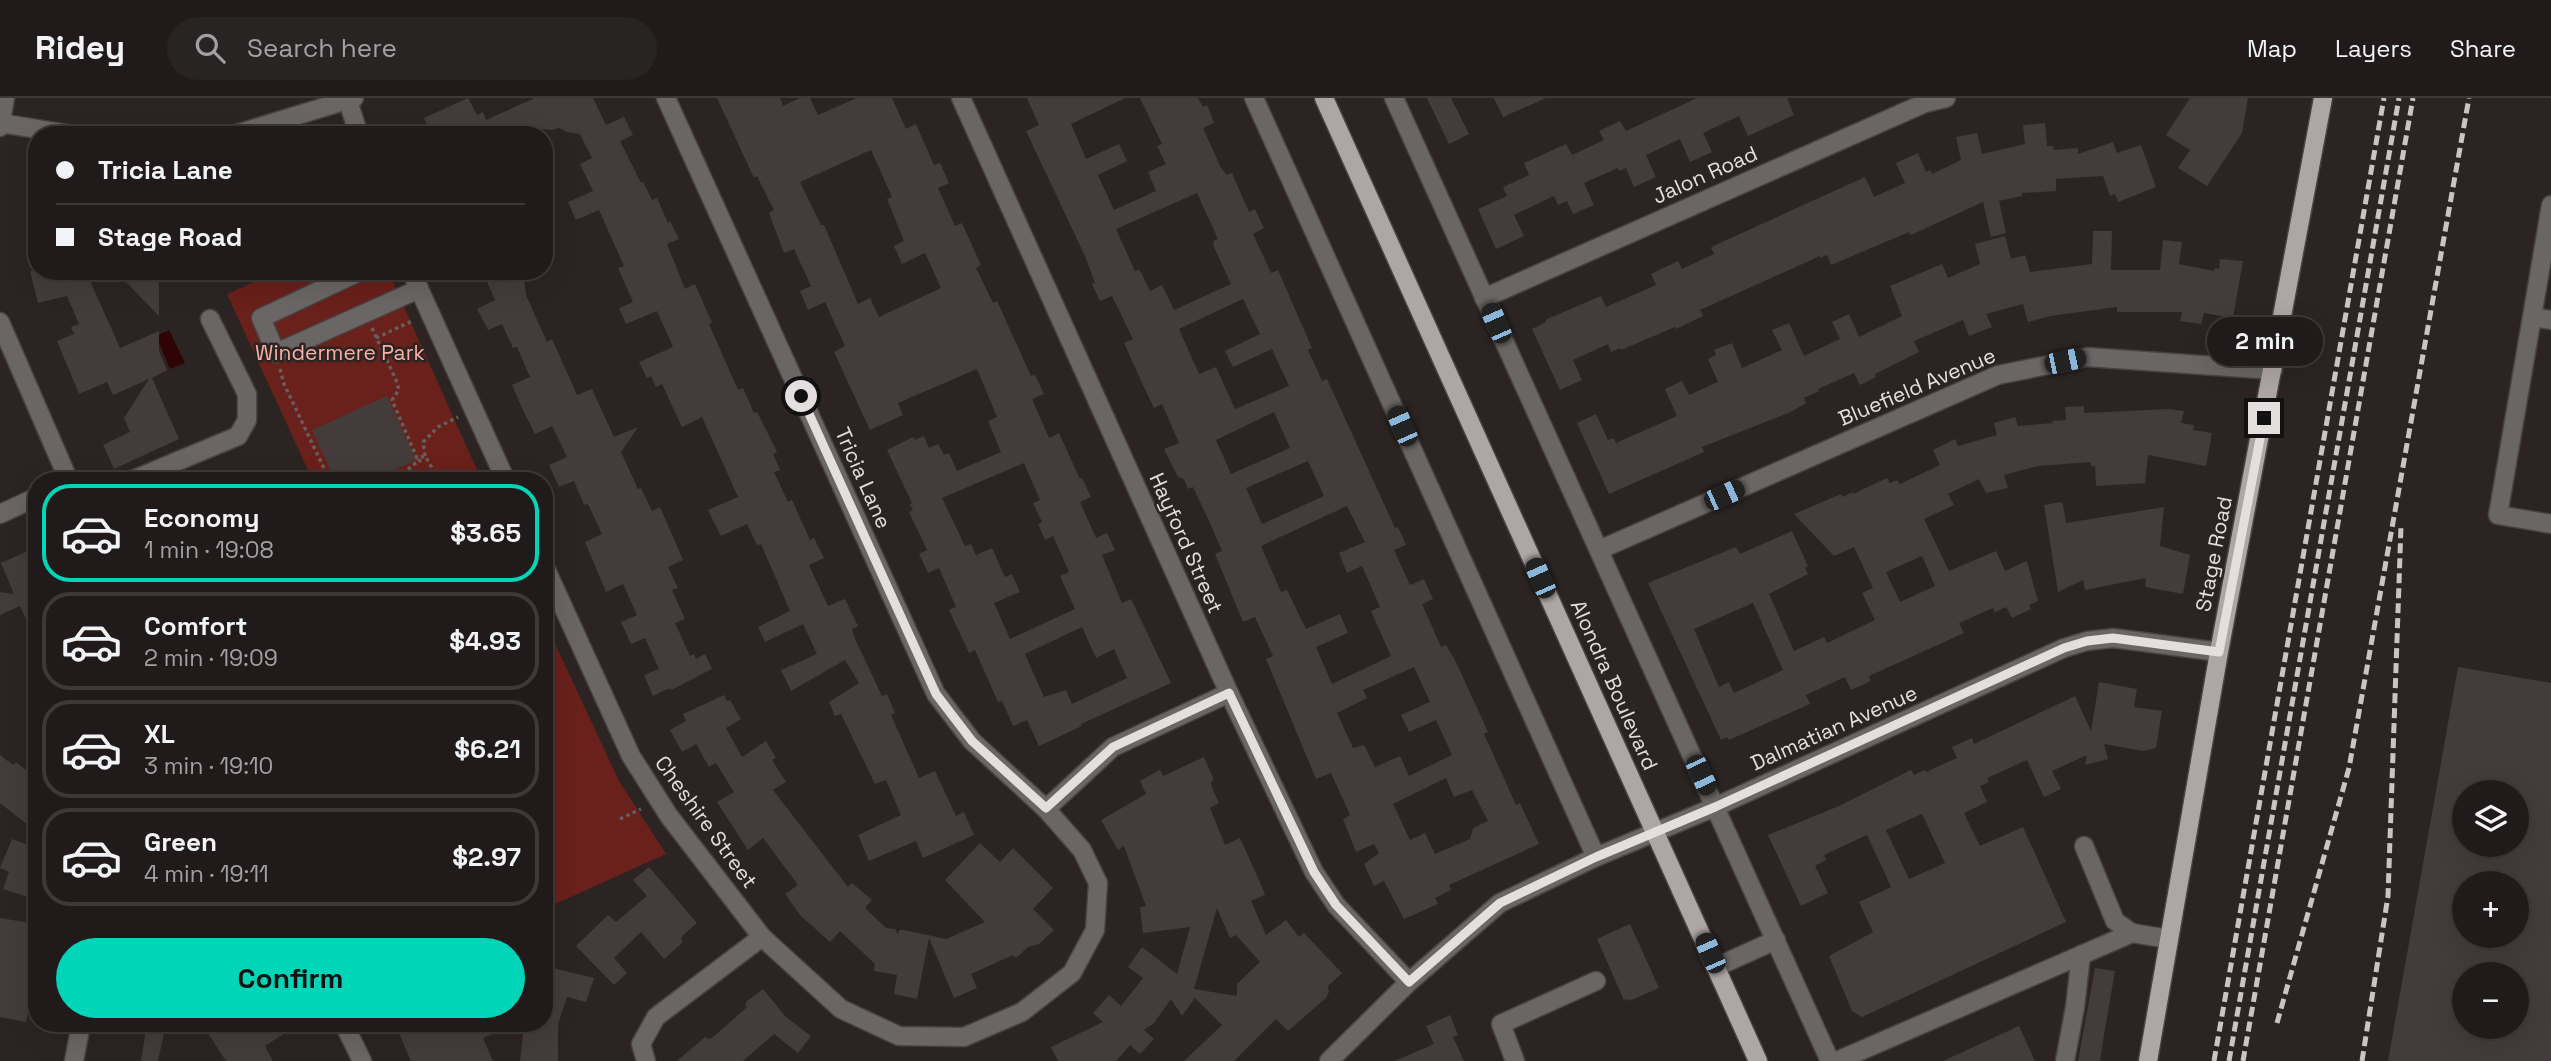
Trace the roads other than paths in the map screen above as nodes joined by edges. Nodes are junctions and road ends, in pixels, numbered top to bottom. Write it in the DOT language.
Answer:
graph roads {
  1 [pos="5,98"];
  2 [pos="666,98"];
  3 [pos="961,98"];
  4 [pos="1254,98"];
  5 [pos="1324,98"];
  6 [pos="1394,98"];
  7 [pos="1946,98"];
  8 [pos="2323,98"];
  9 [pos="349,99"];
  10 [pos="0,125"];
  11 [pos="262,126"];
  12 [pos="356,126"];
  13 [pos="28,129"];
  14 [pos="2551,205"];
  15 [pos="341,280"];
  16 [pos="415,280"];
  17 [pos="419,289"];
  18 [pos="1484,298"];
  19 [pos="2532,317"];
  20 [pos="210,319"];
  21 [pos="2551,320"];
  22 [pos="0,322"];
  23 [pos="2273,370"];
  24 [pos="65,472"];
  25 [pos="152,472"];
  26 [pos="502,472"];
  27 [pos="28,501"];
  28 [pos="0,514"];
  29 [pos="2551,524"];
  30 [pos="1599,550"];
  31 [pos="553,585"];
  32 [pos="2219,652"];
  33 [pos="1229,693"];
  34 [pos="1715,807"];
  35 [pos="1046,808"];
  36 [pos="1655,831"];
  37 [pos="2084,846"];
  38 [pos="1596,857"];
  39 [pos="2132,933"];
  40 [pos="1773,935"];
  41 [pos="762,937"];
  42 [pos="2169,939"];
  43 [pos="2081,954"];
  44 [pos="1716,967"];
  45 [pos="1596,981"];
  46 [pos="1409,982"];
  47 [pos="79,1032"];
  48 [pos="348,1032"];
  49 [pos="74,1061"];
  50 [pos="362,1061"];
  51 [pos="646,1061"];
  52 [pos="1329,1061"];
  53 [pos="1515,1061"];
  54 [pos="1758,1061"];
  55 [pos="1830,1061"];
  56 [pos="1838,1061"];
  57 [pos="2065,1061"];
  58 [pos="2148,1061"];
  1 -- 10 [label="street"];
  2 -- 35 [label="street, Tricia Lane"];
  3 -- 33 [label="street, Hayford Street"];
  4 -- 38 [label="street"];
  5 -- 36 [label="main road, Alondra Boulevard"];
  6 -- 18 [label="street, Alondra Boulevard"];
  7 -- 18 [label="street, Jalon Road"];
  8 -- 23 [label="main road, Stage Road"];
  9 -- 11 [label="street"];
  9 -- 12 [label="street"];
  10 -- 13 [label="street"];
  14 -- 19 [label="street"];
  15 -- 17 [label="street"];
  16 -- 17 [label="street"];
  17 -- 26 [label="street"];
  18 -- 30 [label="street, Alondra Boulevard"];
  19 -- 21 [label="street"];
  19 -- 29 [label="street"];
  20 -- 25 [label="street"];
  22 -- 24 [label="street"];
  23 -- 30 [label="street, Bluefield Avenue"];
  23 -- 32 [label="main road, Stage Road"];
  27 -- 28 [label="street"];
  30 -- 34 [label="street, Alondra Boulevard"];
  31 -- 41 [label="street, Cheshire Street"];
  32 -- 34 [label="street, Dalmatian Avenue"];
  32 -- 42 [label="main road, Stage Road"];
  33 -- 35 [label="street"];
  33 -- 46 [label="street, Hayford Street"];
  34 -- 36 [label="street, Dalmatian Avenue"];
  34 -- 40 [label="street, Alondra Boulevard"];
  35 -- 41 [label="street"];
  36 -- 38 [label="street, Dalmatian Avenue"];
  36 -- 44 [label="main road, Alondra Boulevard"];
  37 -- 39 [label="street"];
  38 -- 46 [label="street, Dalmatian Avenue"];
  39 -- 42 [label="street"];
  39 -- 43 [label="street"];
  40 -- 44 [label="street"];
  40 -- 55 [label="street, Alondra Boulevard"];
  41 -- 51 [label="street"];
  42 -- 58 [label="main road, Stage Road"];
  43 -- 56 [label="street"];
  43 -- 57 [label="street"];
  44 -- 54 [label="main road, Alondra Boulevard"];
  45 -- 53 [label="street"];
  46 -- 52 [label="street, Dalmatian Avenue"];
  47 -- 49 [label="street"];
  48 -- 50 [label="street"];
}
